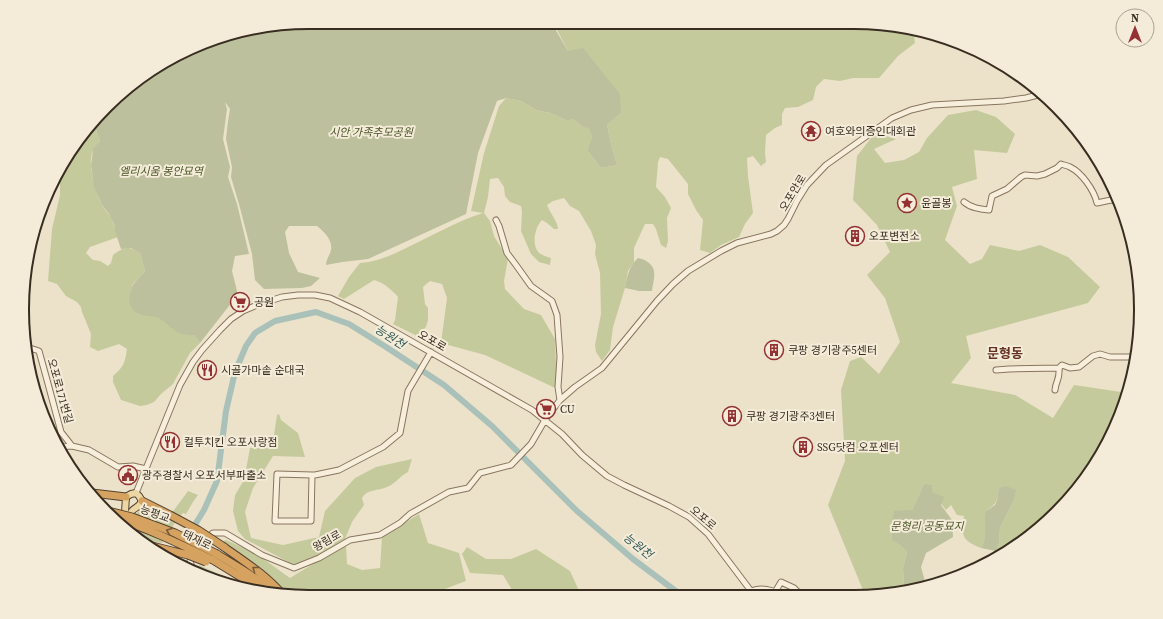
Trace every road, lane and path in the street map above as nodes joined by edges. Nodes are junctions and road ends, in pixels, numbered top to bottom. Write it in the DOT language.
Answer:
graph roads {
  1 [pos="1034,96"];
  2 [pos="1112,200"];
  3 [pos="964,202"];
  4 [pos="496,220"];
  5 [pos="32,349"];
  6 [pos="431,352"];
  7 [pos="1130,357"];
  8 [pos="1059,368"];
  9 [pos="996,370"];
  10 [pos="1055,390"];
  11 [pos="560,400"];
  12 [pos="545,420"];
  13 [pos="72,446"];
  14 [pos="65,447"];
  15 [pos="146,469"];
  16 [pos="312,474"];
  17 [pos="136,493"];
  18 [pos="99,494"];
  19 [pos="126,497"];
  20 [pos="142,501"];
  21 [pos="117,513"];
  22 [pos="122,518"];
  23 [pos="126,521"];
  24 [pos="128,522"];
  25 [pos="164,549"];
  26 [pos="212,558"];
  27 [pos="191,564"];
  28 [pos="242,581"];
  29 [pos="255,585"];
  30 [pos="267,587"];
  31 [pos="277,588"];
  32 [pos="750,590"];
  33 [pos="756,590"];
  34 [pos="769,590"];
  35 [pos="776,590"];
  36 [pos="796,590"];
  1 -- 11 [label="street, 오포안로"];
  2 -- 3 [label="street"];
  4 -- 11 [label="street"];
  5 -- 13 [label="street, 오포로171번길"];
  6 -- 12 [label="street, 오포로"];
  6 -- 15 [label="street, 오포로"];
  6 -- 16 [label="street"];
  7 -- 8 [label="street"];
  8 -- 9 [label="street"];
  8 -- 10 [label="street"];
  11 -- 12 [label="street, 오포안로"];
  12 -- 27 [label="street, 왕림로"];
  12 -- 32 [label="street, 오포로"];
  13 -- 14 [label="street"];
  13 -- 15 [label="street"];
  15 -- 17 [label="street, 오포로"];
  16 -- 16 [label="street"];
  17 -- 19 [label="main road"];
  17 -- 20 [label="main road"];
  18 -- 19 [label="highway"];
  19 -- 22 [label="main road"];
  20 -- 23 [label="main road"];
  31 -- 20 [label="highway, one-way, bridge"];
  26 -- 21 [label="highway, 능평교, one-way, bridge"];
  24 -- 26 [label="highway, 태재로, bridge"];
  25 -- 26 [label="highway, bridge"];
  26 -- 28 [label="highway"];
  26 -- 29 [label="highway, 태재로"];
  26 -- 30 [label="highway, 태재로"];
  33 -- 34 [label="street"];
  35 -- 36 [label="street"];
}
